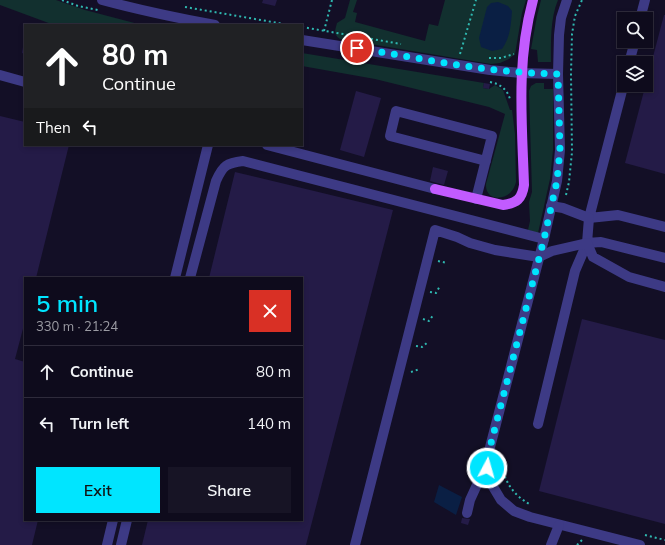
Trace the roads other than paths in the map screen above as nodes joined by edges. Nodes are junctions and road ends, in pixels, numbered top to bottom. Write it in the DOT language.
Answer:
graph roads {
  1 [pos="102,0"];
  2 [pos="533,0"];
  3 [pos="567,0"];
  4 [pos="645,0"];
  5 [pos="642,12"];
  6 [pos="209,24"];
  7 [pos="303,40"];
  8 [pos="521,73"];
  9 [pos="558,74"];
  10 [pos="0,75"];
  11 [pos="24,82"];
  12 [pos="622,92"];
  13 [pos="208,146"];
  14 [pos="271,146"];
  15 [pos="486,161"];
  16 [pos="435,189"];
  17 [pos="476,199"];
  18 [pos="551,206"];
  19 [pos="589,218"];
  20 [pos="665,227"];
  21 [pos="544,239"];
  22 [pos="587,243"];
  23 [pos="539,257"];
  24 [pos="665,258"];
  25 [pos="175,277"];
  26 [pos="190,277"];
  27 [pos="665,287"];
  28 [pos="538,424"];
  29 [pos="487,468"];
  30 [pos="467,514"];
  31 [pos="113,521"];
  32 [pos="127,521"];
  33 [pos="559,525"];
  34 [pos="107,545"];
  35 [pos="121,545"];
  36 [pos="355,545"];
  37 [pos="551,545"];
  38 [pos="640,545"];
  1 -- 6 [label="lane"];
  2 -- 8 [label="main road"];
  3 -- 9 [label="lane"];
  4 -- 5 [label="lane"];
  7 -- 8 [label="lane"];
  8 -- 9 [label="lane"];
  8 -- 17 [label="main road"];
  9 -- 18 [label="lane"];
  10 -- 11 [label="lane"];
  12 -- 19 [label="lane"];
  13 -- 25 [label="lane"];
  14 -- 16 [label="lane"];
  15 -- 15 [label="lane"];
  15 -- 17 [label="lane"];
  16 -- 17 [label="main road"];
  18 -- 19 [label="lane"];
  18 -- 21 [label="lane"];
  19 -- 20 [label="lane"];
  19 -- 22 [label="lane"];
  21 -- 23 [label="lane"];
  21 -- 26 [label="lane"];
  22 -- 23 [label="lane"];
  22 -- 24 [label="lane"];
  22 -- 27 [label="lane"];
  22 -- 28 [label="lane"];
  23 -- 29 [label="lane"];
  23 -- 36 [label="lane"];
  29 -- 30 [label="lane"];
  29 -- 33 [label="lane"];
  31 -- 34 [label="lane"];
  32 -- 35 [label="lane"];
  33 -- 37 [label="lane"];
  33 -- 38 [label="lane"];
}
